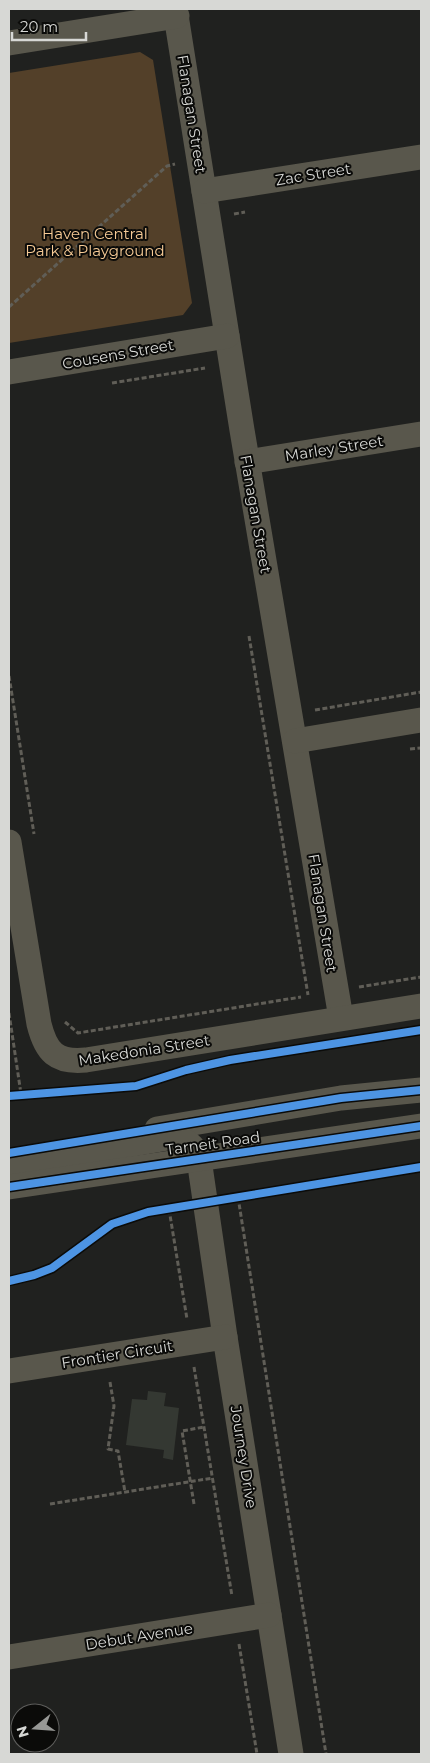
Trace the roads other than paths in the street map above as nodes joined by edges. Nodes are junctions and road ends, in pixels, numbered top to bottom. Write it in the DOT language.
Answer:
graph roads {
  1 [pos="176,12"];
  2 [pos="9,43"];
  3 [pos="421,157"];
  4 [pos="204,191"];
  5 [pos="227,336"];
  6 [pos="9,372"];
  7 [pos="421,434"];
  8 [pos="248,462"];
  9 [pos="421,720"];
  10 [pos="295,741"];
  11 [pos="9,842"];
  12 [pos="14,903"];
  13 [pos="421,1006"];
  14 [pos="341,1018"];
  15 [pos="421,1090"];
  16 [pos="239,1115"];
  17 [pos="421,1126"];
  18 [pos="9,1153"];
  19 [pos="199,1159"];
  20 [pos="9,1166"];
  21 [pos="9,1187"];
  22 [pos="224,1337"];
  23 [pos="9,1371"];
  24 [pos="269,1615"];
  25 [pos="9,1657"];
  26 [pos="291,1754"];
  1 -- 2 [label="street"];
  1 -- 4 [label="street, Flanagan Street"];
  3 -- 4 [label="street, Zac Street"];
  4 -- 5 [label="street, Flanagan Street"];
  5 -- 6 [label="street, Cousens Street"];
  5 -- 8 [label="street, Flanagan Street"];
  7 -- 8 [label="street, Marley Street"];
  8 -- 10 [label="street, Flanagan Street"];
  9 -- 10 [label="street"];
  10 -- 14 [label="street, Flanagan Street"];
  11 -- 12 [label="street, Makedonia Street"];
  12 -- 14 [label="street, Makedonia Street"];
  13 -- 14 [label="street, Makedonia Street"];
  15 -- 16 [label="street"];
  16 -- 18 [label="street"];
  16 -- 19 [label="street"];
  17 -- 19 [label="street, Tarneit Road"];
  19 -- 20 [label="street"];
  19 -- 21 [label="street, Tarneit Road"];
  19 -- 22 [label="street, Journey Drive"];
  22 -- 23 [label="street, Frontier Circuit"];
  22 -- 24 [label="street, Journey Drive"];
  24 -- 25 [label="street, Debut Avenue"];
  24 -- 26 [label="street, Journey Drive"];
}
